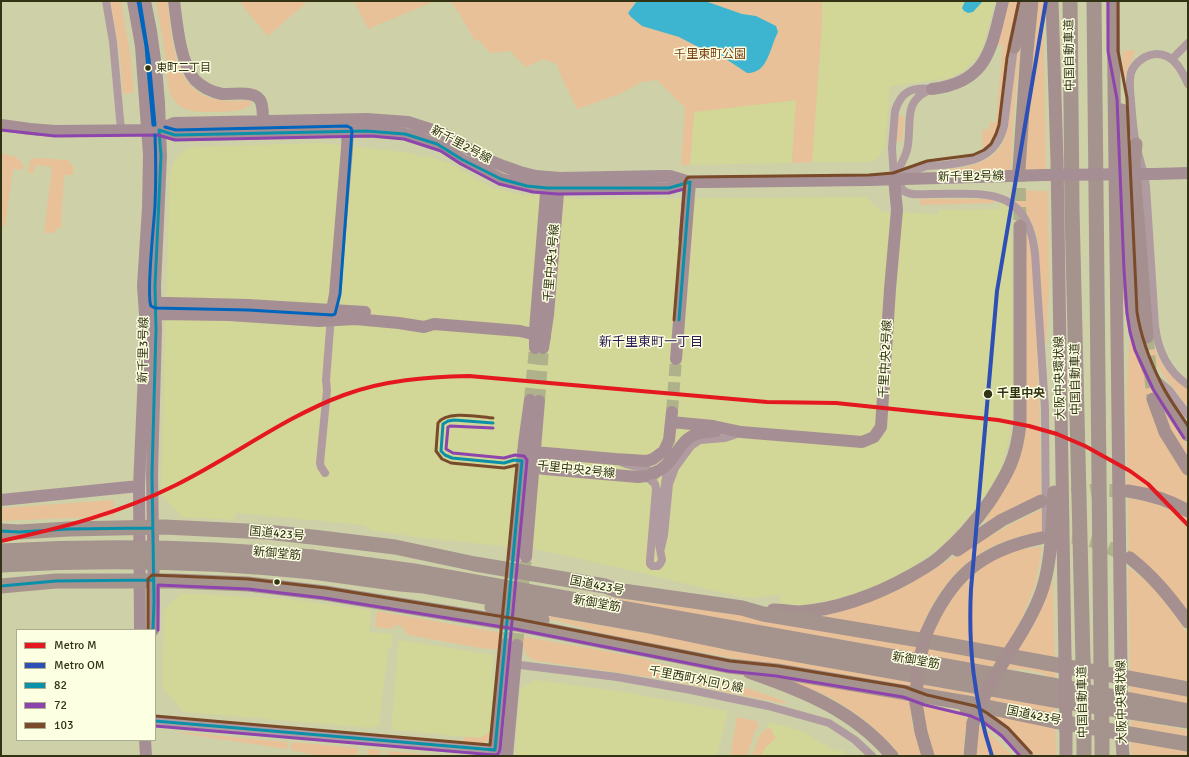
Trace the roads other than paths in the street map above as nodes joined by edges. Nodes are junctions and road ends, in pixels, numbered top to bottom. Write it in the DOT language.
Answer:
graph roads {
  1 [pos="106,1"];
  2 [pos="133,1"];
  3 [pos="145,1"];
  4 [pos="174,1"];
  5 [pos="1003,1"];
  6 [pos="1024,1"];
  7 [pos="1032,1"];
  8 [pos="1052,1"];
  9 [pos="1070,1"];
  10 [pos="1094,1"];
  11 [pos="1113,1"];
  12 [pos="1188,44"];
  13 [pos="1014,47"];
  14 [pos="1113,51"];
  15 [pos="1172,59"];
  16 [pos="1188,84"];
  17 [pos="932,89"];
  18 [pos="348,119"];
  19 [pos="263,121"];
  20 [pos="1,125"];
  21 [pos="121,130"];
  22 [pos="154,130"];
  23 [pos="347,131"];
  24 [pos="1136,144"];
  25 [pos="1019,169"];
  26 [pos="1188,173"];
  27 [pos="894,178"];
  28 [pos="690,182"];
  29 [pos="553,183"];
  30 [pos="1020,226"];
  31 [pos="155,308"];
  32 [pos="144,309"];
  33 [pos="331,315"];
  34 [pos="1147,337"];
  35 [pos="676,359"];
  36 [pos="1152,376"];
  37 [pos="1188,385"];
  38 [pos="1060,393"];
  39 [pos="1153,399"];
  40 [pos="535,400"];
  41 [pos="1188,415"];
  42 [pos="671,417"];
  43 [pos="727,430"];
  44 [pos="741,432"];
  45 [pos="1188,435"];
  46 [pos="678,451"];
  47 [pos="527,455"];
  48 [pos="615,459"];
  49 [pos="534,467"];
  50 [pos="1188,469"];
  51 [pos="325,473"];
  52 [pos="650,475"];
  53 [pos="139,486"];
  54 [pos="1128,490"];
  55 [pos="662,494"];
  56 [pos="1,500"];
  57 [pos="1041,501"];
  58 [pos="1188,511"];
  59 [pos="146,528"];
  60 [pos="1,532"];
  61 [pos="19,532"];
  62 [pos="1,537"];
  63 [pos="1041,538"];
  64 [pos="1,551"];
  65 [pos="660,552"];
  66 [pos="942,556"];
  67 [pos="1130,558"];
  68 [pos="312,564"];
  69 [pos="1,565"];
  70 [pos="1047,569"];
  71 [pos="414,571"];
  72 [pos="1,577"];
  73 [pos="147,580"];
  74 [pos="56,581"];
  75 [pos="400,584"];
  76 [pos="1,586"];
  77 [pos="616,590"];
  78 [pos="742,608"];
  79 [pos="1188,622"];
  80 [pos="140,629"];
  81 [pos="153,629"];
  82 [pos="511,644"];
  83 [pos="632,646"];
  84 [pos="509,664"];
  85 [pos="729,666"];
  86 [pos="1188,689"];
  87 [pos="904,692"];
  88 [pos="1188,711"];
  89 [pos="156,721"];
  90 [pos="1188,721"];
  91 [pos="145,741"];
  92 [pos="1188,744"];
  93 [pos="497,754"];
  94 [pos="146,756"];
  95 [pos="507,756"];
  96 [pos="872,756"];
  97 [pos="892,756"];
  98 [pos="928,756"];
  99 [pos="970,756"];
  100 [pos="1027,756"];
  101 [pos="1066,756"];
  102 [pos="1084,756"];
  103 [pos="1102,756"];
  104 [pos="1123,756"];
  1 -- 21 [label="street"];
  2 -- 22 [label="street, 新千里3号線"];
  3 -- 22 [label="street, 新千里3号線"];
  4 -- 19 [label="street"];
  5 -- 17 [label="street"];
  6 -- 13 [label="main road"];
  7 -- 25 [label="main road"];
  8 -- 38 [label="main road, 大阪中央環状線"];
  9 -- 102 [label="highway, 中国自動車道, bridge"];
  10 -- 103 [label="highway, 中国自動車道, bridge"];
  11 -- 14 [label="main road, 大阪中央環状線"];
  12 -- 15 [label="street"];
  13 -- 27 [label="street, 新千里2号線"];
  14 -- 36 [label="main road"];
  14 -- 104 [label="main road, 大阪中央環状線, bridge"];
  15 -- 16 [label="street"];
  15 -- 24 [label="street"];
  17 -- 27 [label="street"];
  17 -- 27 [label="street"];
  18 -- 19 [label="street, 新千里2号線"];
  18 -- 23 [label="street"];
  18 -- 29 [label="street, 新千里2号線"];
  19 -- 22 [label="street, 新千里2号線"];
  20 -- 21 [label="street, 新千里2号線"];
  21 -- 22 [label="street, 新千里2号線"];
  22 -- 23 [label="street, 新千里2号線"];
  22 -- 31 [label="street, 新千里3号線"];
  22 -- 32 [label="street, 新千里3号線"];
  23 -- 29 [label="street, 新千里2号線"];
  23 -- 33 [label="street"];
  24 -- 34 [label="main road"];
  24 -- 37 [label="street"];
  26 -- 27 [label="street, 新千里2号線, bridge"];
  27 -- 28 [label="street, 新千里2号線"];
  27 -- 44 [label="street, 千里中央2号線"];
  27 -- 70 [label="street, 新千里2号線"];
  28 -- 29 [label="street, 新千里2号線"];
  28 -- 35 [label="street"];
  29 -- 33 [label="street, 千里中央1号線"];
  30 -- 66 [label="main road"];
  31 -- 32 [label="street"];
  31 -- 33 [label="street"];
  31 -- 59 [label="street, 新千里3号線"];
  32 -- 53 [label="street, 新千里3号線"];
  33 -- 51 [label="street"];
  36 -- 41 [label="street"];
  36 -- 45 [label="main road"];
  38 -- 70 [label="main road"];
  38 -- 101 [label="main road, 大阪中央環状線, bridge"];
  39 -- 50 [label="main road"];
  40 -- 47 [label="street"];
  42 -- 43 [label="street, 千里中央2号線"];
  42 -- 46 [label="street"];
  42 -- 48 [label="street, 千里中央2号線"];
  43 -- 44 [label="street, 千里中央2号線"];
  43 -- 46 [label="street, 千里中央2号線"];
  44 -- 65 [label="street"];
  46 -- 52 [label="street, 千里中央2号線"];
  46 -- 55 [label="street"];
  47 -- 48 [label="street, 千里中央2号線"];
  47 -- 49 [label="street"];
  47 -- 49 [label="street"];
  48 -- 52 [label="street, 千里中央2号線"];
  49 -- 52 [label="street, 千里中央2号線"];
  52 -- 55 [label="street"];
  52 -- 65 [label="street"];
  53 -- 56 [label="street"];
  53 -- 59 [label="street, 新千里3号線"];
  54 -- 58 [label="main road"];
  55 -- 65 [label="street"];
  57 -- 66 [label="main road"];
  59 -- 61 [label="highway, 国道423号"];
  59 -- 73 [label="street, 新千里3号線"];
  59 -- 77 [label="highway, 国道423号"];
  60 -- 61 [label="highway, 国道423号"];
  61 -- 62 [label="highway"];
  63 -- 98 [label="main road, bridge"];
  64 -- 68 [label="highway, 新御堂筋, bridge"];
  66 -- 78 [label="main road"];
  67 -- 79 [label="main road"];
  68 -- 69 [label="highway, 新御堂筋, bridge"];
  68 -- 71 [label="highway, 新御堂筋"];
  68 -- 75 [label="highway, 新御堂筋"];
  70 -- 99 [label="main road, bridge"];
  71 -- 77 [label="highway"];
  71 -- 88 [label="highway, 新御堂筋"];
  72 -- 74 [label="highway"];
  73 -- 74 [label="highway, 国道423号"];
  73 -- 80 [label="street"];
  73 -- 81 [label="street"];
  73 -- 83 [label="highway, 国道423号"];
  74 -- 76 [label="highway, 国道423号"];
  75 -- 83 [label="highway"];
  75 -- 90 [label="highway, 新御堂筋"];
  77 -- 78 [label="highway, 国道423号"];
  78 -- 86 [label="highway, 国道423号"];
  82 -- 84 [label="street"];
  83 -- 85 [label="highway, 国道423号"];
  84 -- 93 [label="street"];
  84 -- 95 [label="street"];
  84 -- 96 [label="street, 千里西町外回り線"];
  85 -- 87 [label="highway, 国道423号"];
  85 -- 97 [label="main road"];
  87 -- 92 [label="highway, 国道423号"];
  87 -- 100 [label="main road"];
  89 -- 93 [label="street"];
  91 -- 94 [label="street"];
}
